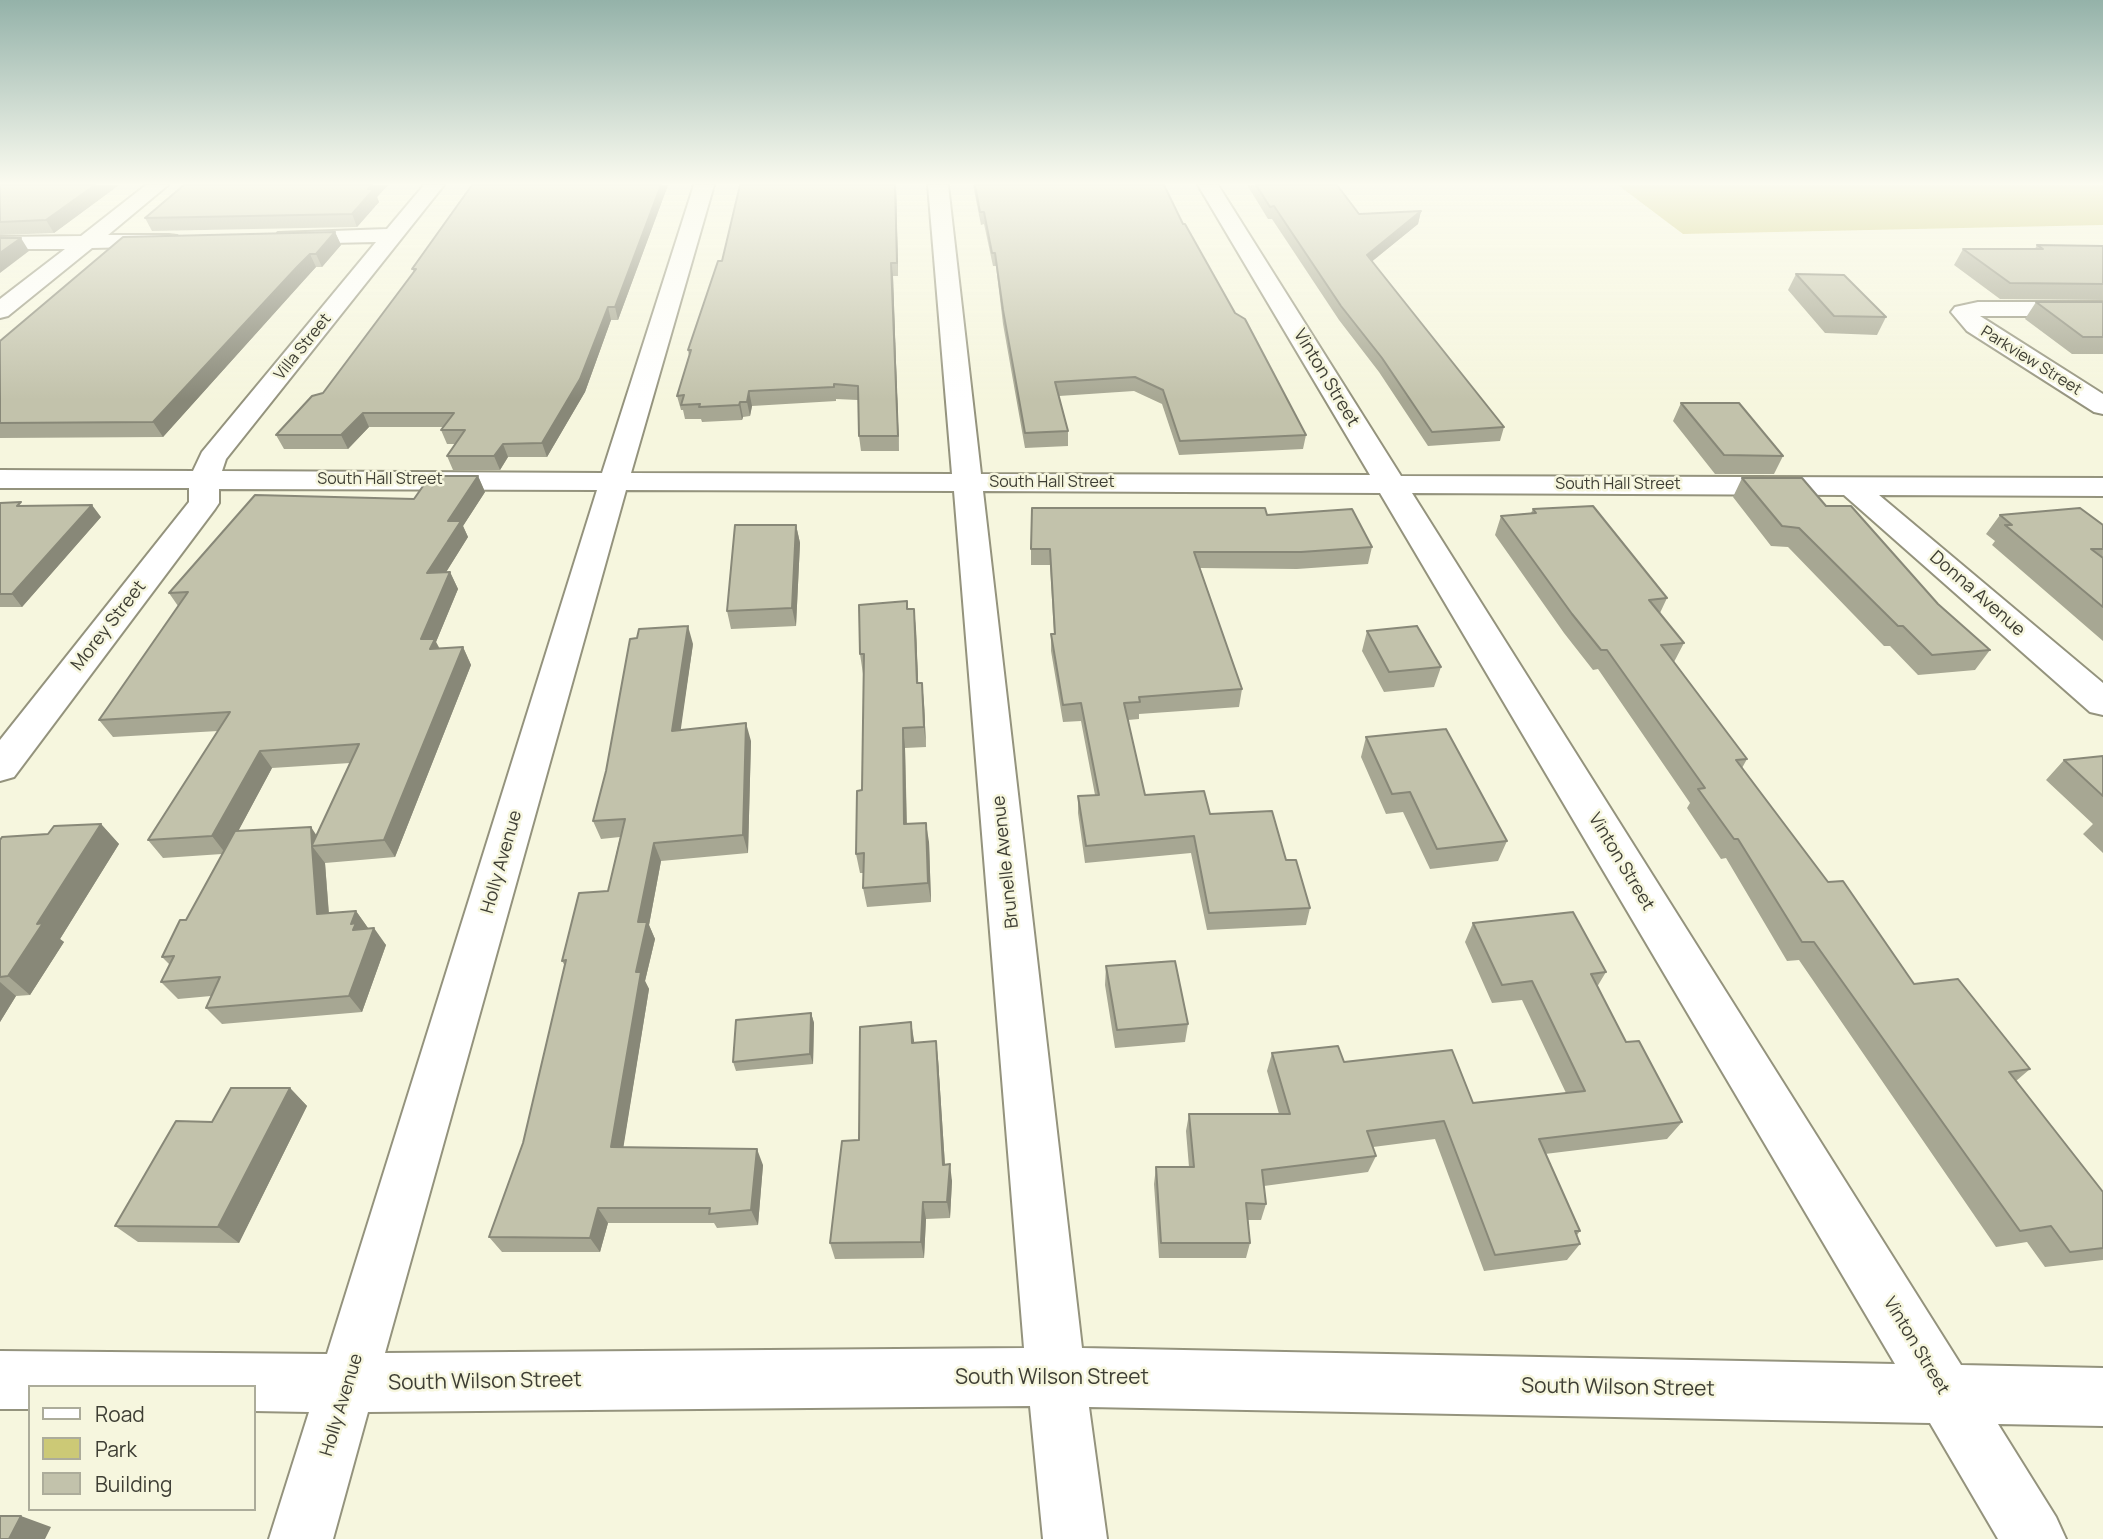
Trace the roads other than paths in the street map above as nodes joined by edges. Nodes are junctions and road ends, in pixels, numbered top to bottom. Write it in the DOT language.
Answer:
graph roads {
  1 [pos="68,257"];
  2 [pos="377,257"];
  3 [pos="682,257"];
  4 [pos="945,257"];
  5 [pos="1252,257"];
  6 [pos="2103,309"];
  7 [pos="0,311"];
  8 [pos="2103,406"];
  9 [pos="0,479"];
  10 [pos="204,480"];
  11 [pos="614,481"];
  12 [pos="969,482"];
  13 [pos="1390,484"];
  14 [pos="1852,486"];
  15 [pos="2103,487"];
  16 [pos="2103,703"];
  17 [pos="0,767"];
  18 [pos="1056,1377"];
  19 [pos="0,1380"];
  20 [pos="348,1383"];
  21 [pos="1946,1395"];
  22 [pos="2103,1397"];
  23 [pos="301,1539"];
  24 [pos="1075,1539"];
  25 [pos="2034,1539"];
  1 -- 7 [label="street"];
  2 -- 10 [label="street, Villa Street"];
  3 -- 11 [label="street, Holly Avenue"];
  4 -- 12 [label="street, Brunelle Avenue"];
  5 -- 13 [label="street, Vinton Street"];
  6 -- 8 [label="street, Parkview Street"];
  9 -- 10 [label="street, South Hall Street"];
  10 -- 11 [label="street, South Hall Street"];
  10 -- 17 [label="street, Morey Street"];
  11 -- 12 [label="street, South Hall Street"];
  11 -- 20 [label="street, Holly Avenue"];
  12 -- 13 [label="street, South Hall Street"];
  12 -- 18 [label="street, Brunelle Avenue"];
  13 -- 14 [label="street, South Hall Street"];
  13 -- 21 [label="street, Vinton Street"];
  14 -- 15 [label="street, South Hall Street"];
  14 -- 16 [label="street, Donna Avenue"];
  18 -- 20 [label="street, South Wilson Street"];
  18 -- 21 [label="street, South Wilson Street"];
  18 -- 24 [label="street, Brunelle Avenue"];
  19 -- 20 [label="street, South Wilson Street"];
  20 -- 23 [label="street, Holly Avenue"];
  21 -- 22 [label="street, South Wilson Street"];
  21 -- 25 [label="street, Vinton Street"];
}
